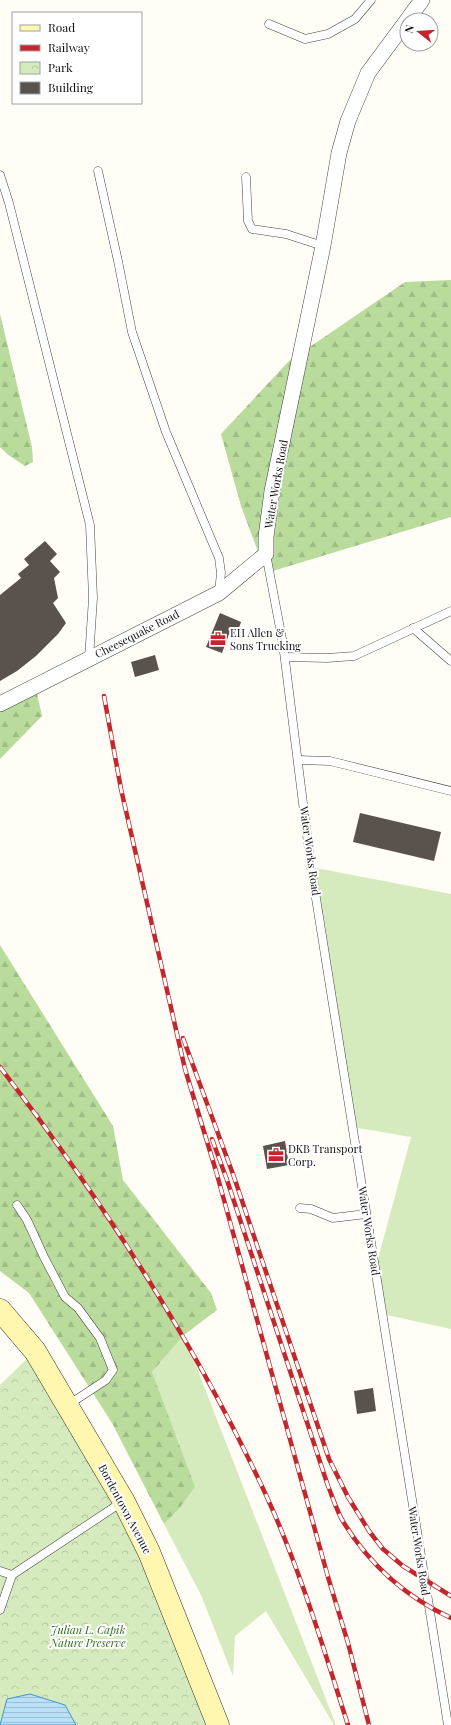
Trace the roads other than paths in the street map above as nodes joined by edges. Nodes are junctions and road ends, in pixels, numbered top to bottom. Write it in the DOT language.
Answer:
graph roads {
  1 [pos="371,0"];
  2 [pos="422,0"];
  3 [pos="269,24"];
  4 [pos="98,171"];
  5 [pos="0,175"];
  6 [pos="246,177"];
  7 [pos="323,246"];
  8 [pos="266,554"];
  9 [pos="219,593"];
  10 [pos="451,611"];
  11 [pos="413,628"];
  12 [pos="285,657"];
  13 [pos="90,658"];
  14 [pos="451,661"];
  15 [pos="0,704"];
  16 [pos="298,760"];
  17 [pos="451,791"];
  18 [pos="17,1205"];
  19 [pos="300,1208"];
  20 [pos="366,1214"];
  21 [pos="0,1310"];
  22 [pos="67,1405"];
  23 [pos="124,1500"];
  24 [pos="0,1571"];
  25 [pos="12,1576"];
  26 [pos="0,1610"];
  27 [pos="218,1725"];
  28 [pos="448,1725"];
  1 -- 3 [label="lane"];
  2 -- 7 [label="street, Water Works Road"];
  4 -- 9 [label="lane"];
  5 -- 13 [label="lane"];
  6 -- 7 [label="lane"];
  7 -- 8 [label="street, Water Works Road"];
  8 -- 9 [label="street, Cheesequake Road"];
  8 -- 12 [label="lane, Water Works Road"];
  9 -- 13 [label="street, Cheesequake Road"];
  10 -- 11 [label="lane"];
  11 -- 12 [label="lane"];
  11 -- 14 [label="lane"];
  12 -- 16 [label="lane, Water Works Road"];
  13 -- 15 [label="street, Cheesequake Road"];
  16 -- 17 [label="lane"];
  16 -- 20 [label="lane, Water Works Road"];
  18 -- 22 [label="lane"];
  19 -- 20 [label="lane"];
  20 -- 28 [label="lane, Water Works Road"];
  21 -- 22 [label="main road, Bordentown Avenue"];
  22 -- 23 [label="main road, Bordentown Avenue"];
  23 -- 25 [label="lane"];
  23 -- 27 [label="main road, Bordentown Avenue"];
  24 -- 25 [label="lane"];
  25 -- 26 [label="lane"];
}
